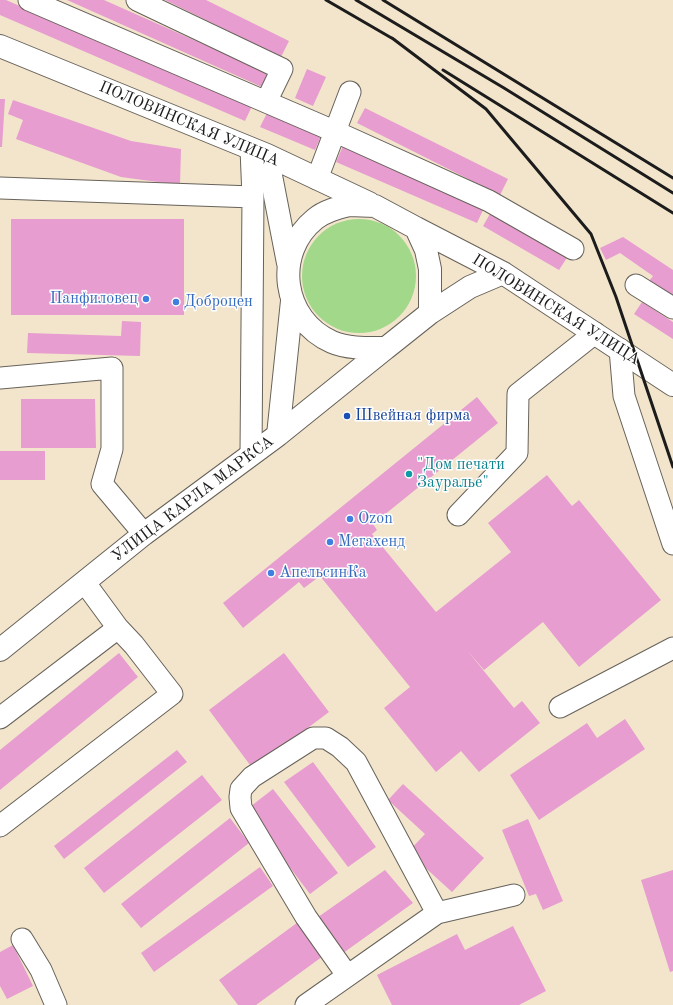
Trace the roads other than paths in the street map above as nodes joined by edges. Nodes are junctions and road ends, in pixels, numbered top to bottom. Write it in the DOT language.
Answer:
graph roads {
  1 [pos="29,0"];
  2 [pos="137,0"];
  3 [pos="0,46"];
  4 [pos="350,92"];
  5 [pos="266,102"];
  6 [pos="336,132"];
  7 [pos="259,152"];
  8 [pos="317,179"];
  9 [pos="0,188"];
  10 [pos="254,197"];
  11 [pos="375,206"];
  12 [pos="416,228"];
  13 [pos="573,249"];
  14 [pos="288,263"];
  15 [pos="504,273"];
  16 [pos="636,285"];
  17 [pos="292,301"];
  18 [pos="673,308"];
  19 [pos="430,313"];
  20 [pos="595,333"];
  21 [pos="386,348"];
  22 [pos="620,349"];
  23 [pos="0,378"];
  24 [pos="673,384"];
  25 [pos="278,435"];
  26 [pos="251,453"];
  27 [pos="458,515"];
  28 [pos="144,534"];
  29 [pos="673,544"];
  30 [pos="85,583"];
  31 [pos="118,628"];
  32 [pos="673,648"];
  33 [pos="0,650"];
  34 [pos="560,707"];
  35 [pos="0,718"];
  36 [pos="0,826"];
  37 [pos="514,895"];
  38 [pos="437,913"];
  39 [pos="22,939"];
  40 [pos="347,975"];
  41 [pos="56,1005"];
  42 [pos="306,1005"];
  43 [pos="324,1005"];
  1 -- 5 [label="lane"];
  2 -- 5 [label="lane"];
  3 -- 7 [label="main road, ПОЛОВИНСКАЯ УЛИЦА"];
  4 -- 6 [label="lane"];
  5 -- 6 [label="lane"];
  6 -- 8 [label="lane"];
  6 -- 13 [label="lane"];
  7 -- 8 [label="main road, ПОЛОВИНСКАЯ УЛИЦА"];
  7 -- 10 [label="lane"];
  7 -- 14 [label="main road"];
  8 -- 11 [label="main road, ПОЛОВИНСКАЯ УЛИЦА"];
  9 -- 10 [label="lane"];
  10 -- 26 [label="lane"];
  11 -- 12 [label="main road, ПОЛОВИНСКАЯ УЛИЦА"];
  11 -- 14 [label="main road"];
  12 -- 15 [label="main road, ПОЛОВИНСКАЯ УЛИЦА"];
  12 -- 19 [label="main road"];
  14 -- 17 [label="main road"];
  15 -- 19 [label="main road, УЛИЦА КАРЛА МАРКСА"];
  15 -- 20 [label="main road, ПОЛОВИНСКАЯ УЛИЦА"];
  16 -- 18 [label="lane"];
  17 -- 21 [label="main road"];
  17 -- 25 [label="main road"];
  19 -- 21 [label="main road, УЛИЦА КАРЛА МАРКСА"];
  20 -- 22 [label="main road, ПОЛОВИНСКАЯ УЛИЦА"];
  20 -- 27 [label="lane"];
  21 -- 25 [label="main road, УЛИЦА КАРЛА МАРКСА"];
  22 -- 24 [label="main road, ПОЛОВИНСКАЯ УЛИЦА"];
  22 -- 29 [label="lane"];
  23 -- 28 [label="lane"];
  25 -- 26 [label="main road, УЛИЦА КАРЛА МАРКСА"];
  26 -- 28 [label="main road, УЛИЦА КАРЛА МАРКСА"];
  28 -- 30 [label="main road, УЛИЦА КАРЛА МАРКСА"];
  30 -- 31 [label="lane"];
  30 -- 33 [label="main road, УЛИЦА КАРЛА МАРКСА"];
  31 -- 35 [label="lane"];
  31 -- 36 [label="lane"];
  32 -- 34 [label="lane"];
  37 -- 38 [label="lane"];
  38 -- 40 [label="lane"];
  38 -- 40 [label="lane"];
  39 -- 41 [label="lane"];
  40 -- 42 [label="lane"];
  40 -- 43 [label="lane"];
}
